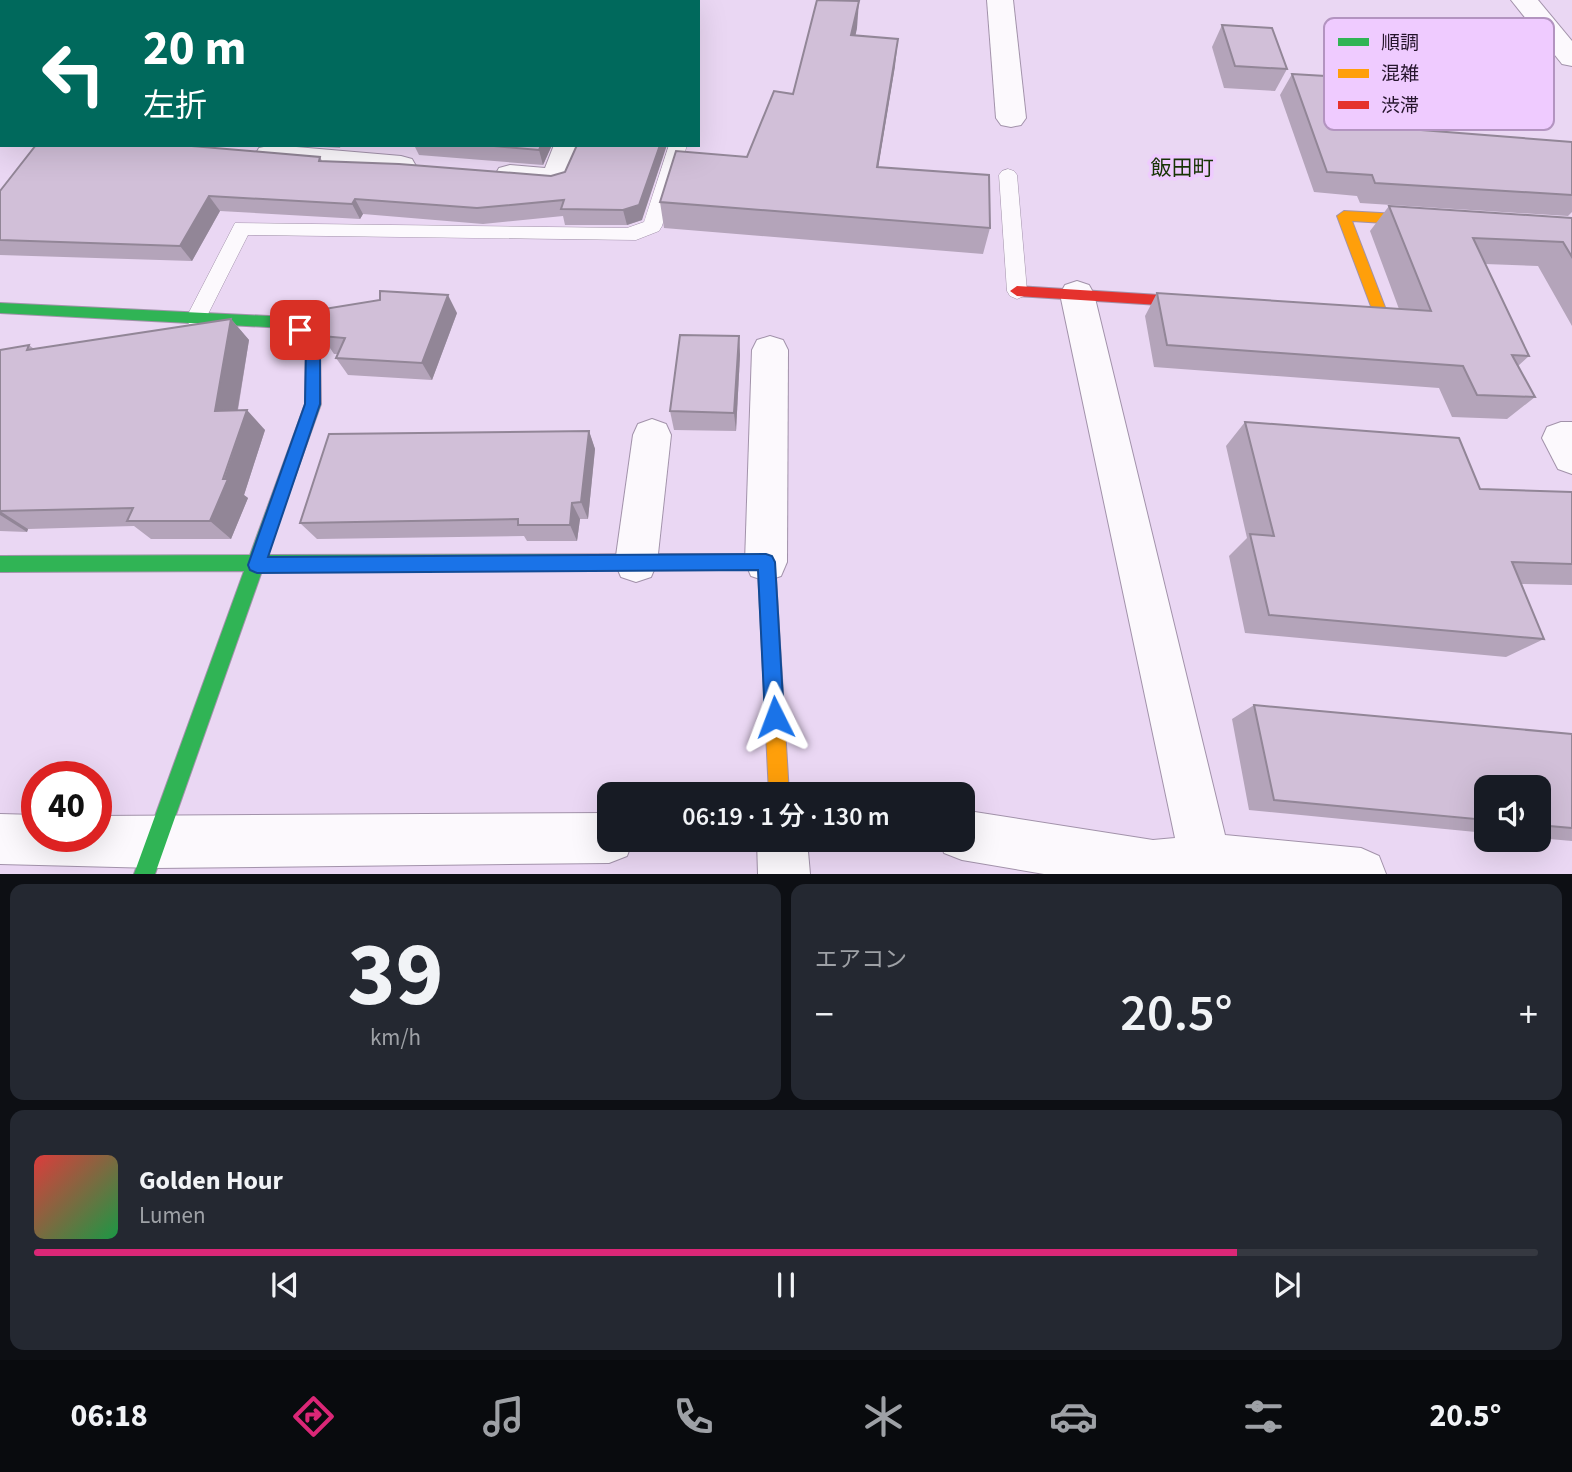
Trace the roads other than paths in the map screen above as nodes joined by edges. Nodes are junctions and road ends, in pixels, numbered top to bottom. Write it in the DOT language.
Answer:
graph roads {
  1 [pos="1000,0"];
  2 [pos="1524,0"];
  3 [pos="1539,18"];
  4 [pos="1554,36"];
  5 [pos="1572,58"];
  6 [pos="1011,117"];
  7 [pos="568,147"];
  8 [pos="677,147"];
  9 [pos="242,153"];
  10 [pos="433,169"];
  11 [pos="488,173"];
  12 [pos="1008,175"];
  13 [pos="1451,223"];
  14 [pos="1017,290"];
  15 [pos="1077,294"];
  16 [pos="1229,305"];
  17 [pos="0,308"];
  18 [pos="1326,311"];
  19 [pos="195,318"];
  20 [pos="770,350"];
  21 [pos="652,435"];
  22 [pos="1572,438"];
  23 [pos="1572,457"];
  24 [pos="766,562"];
  25 [pos="636,563"];
  26 [pos="0,564"];
  27 [pos="257,565"];
  28 [pos="778,782"];
  29 [pos="975,837"];
  30 [pos="0,839"];
  31 [pos="597,839"];
  32 [pos="783,852"];
  33 [pos="150,858"];
  34 [pos="1205,859"];
  35 [pos="784,873"];
  36 [pos="1361,873"];
  1 -- 6 [label="street"];
  2 -- 3 [label="street"];
  4 -- 5 [label="street"];
  7 -- 11 [label="street"];
  8 -- 19 [label="lane"];
  9 -- 10 [label="street"];
  12 -- 14 [label="lane"];
  13 -- 18 [label="street"];
  14 -- 15 [label="street"];
  15 -- 16 [label="street"];
  15 -- 34 [label="street"];
  17 -- 19 [label="street"];
  19 -- 27 [label="street"];
  20 -- 24 [label="street"];
  21 -- 25 [label="street"];
  22 -- 23 [label="street"];
  24 -- 25 [label="street"];
  24 -- 28 [label="street"];
  25 -- 27 [label="street"];
  26 -- 27 [label="street"];
  27 -- 33 [label="street"];
  29 -- 34 [label="street"];
  30 -- 33 [label="street"];
  31 -- 33 [label="street"];
  32 -- 35 [label="street"];
  34 -- 36 [label="street"];
}
